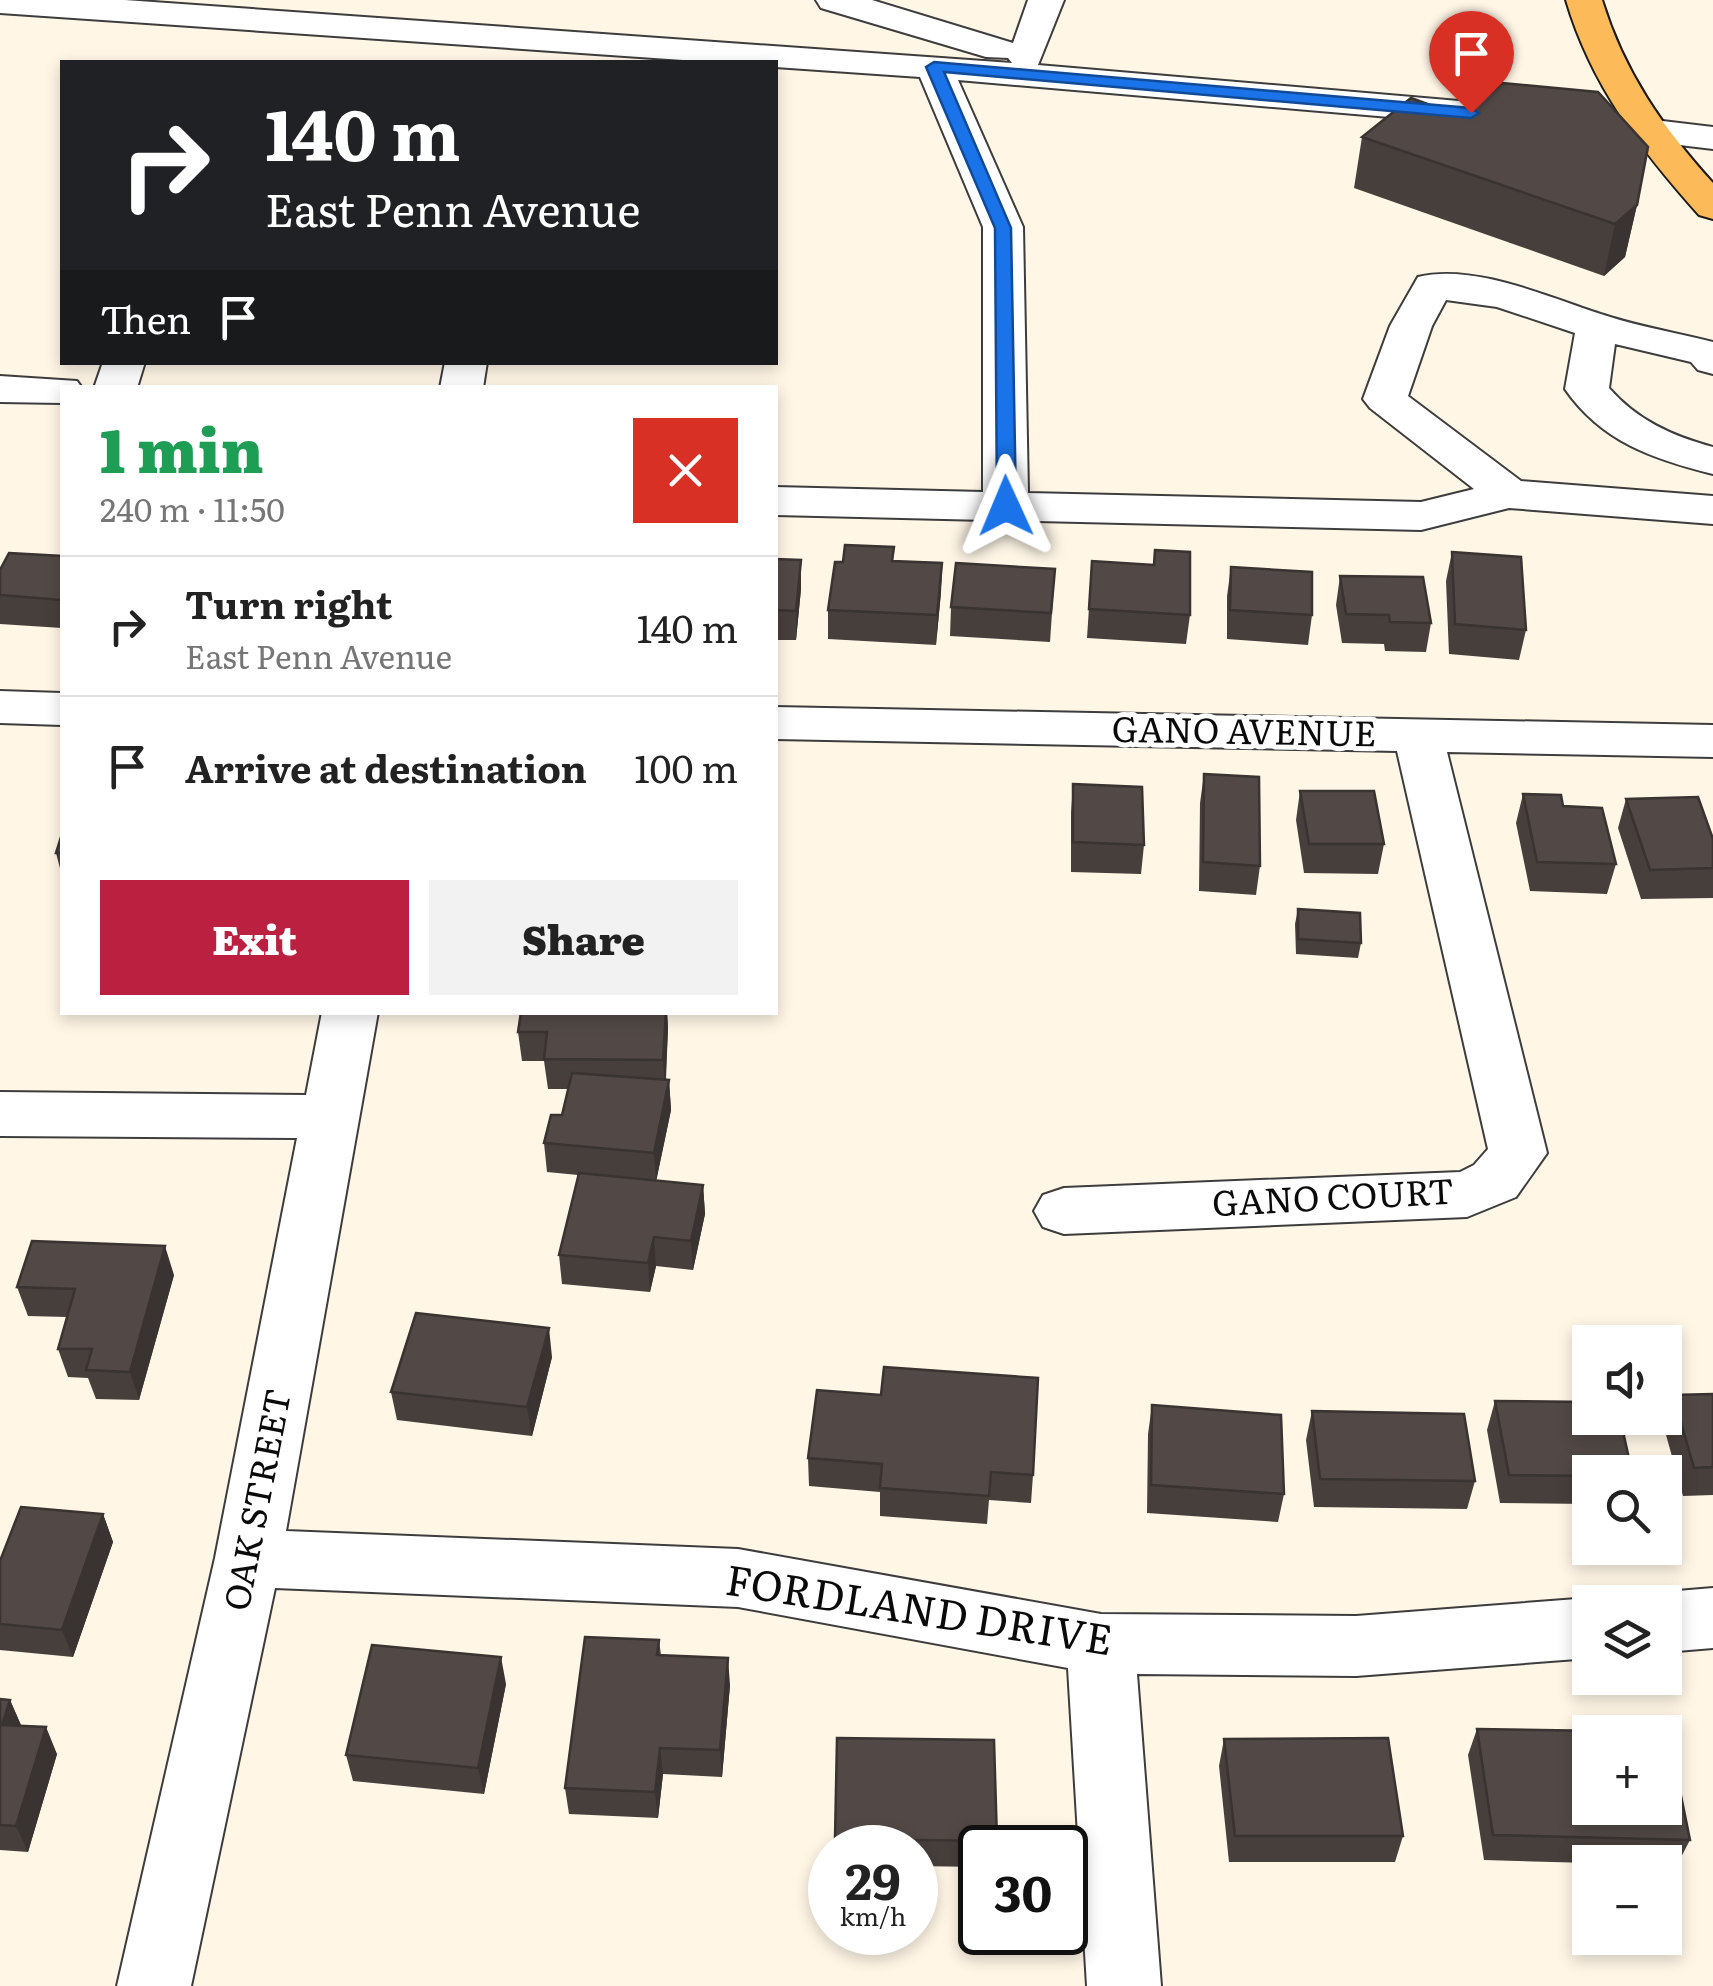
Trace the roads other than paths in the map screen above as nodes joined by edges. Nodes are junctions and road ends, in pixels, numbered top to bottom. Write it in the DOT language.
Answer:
graph roads {
  1 [pos="1046,0"];
  2 [pos="1584,0"];
  3 [pos="0,2"];
  4 [pos="823,14"];
  5 [pos="539,50"];
  6 [pos="1026,57"];
  7 [pos="861,62"];
  8 [pos="934,67"];
  9 [pos="1085,80"];
  10 [pos="1647,130"];
  11 [pos="1713,138"];
  12 [pos="1713,207"];
  13 [pos="1597,328"];
  14 [pos="1713,361"];
  15 [pos="0,390"];
  16 [pos="60,390"];
  17 [pos="1713,461"];
  18 [pos="1509,494"];
  19 [pos="778,501"];
  20 [pos="1006,506"];
  21 [pos="1713,510"];
  22 [pos="0,708"];
  23 [pos="60,709"];
  24 [pos="778,722"];
  25 [pos="1418,735"];
  26 [pos="1713,741"];
  27 [pos="349,1015"];
  28 [pos="0,1114"];
  29 [pos="332,1117"];
  30 [pos="1064,1211"];
  31 [pos="248,1558"];
  32 [pos="1713,1618"];
  33 [pos="1682,1621"];
  34 [pos="1572,1629"];
  35 [pos="1101,1644"];
  36 [pos="154,1986"];
  37 [pos="1124,1986"];
  1 -- 6 [label="street"];
  2 -- 10 [label="main road"];
  3 -- 5 [label="street"];
  4 -- 6 [label="street"];
  4 -- 7 [label="street"];
  5 -- 7 [label="street"];
  6 -- 9 [label="street"];
  7 -- 8 [label="street"];
  8 -- 9 [label="street"];
  8 -- 20 [label="street"];
  9 -- 10 [label="street"];
  10 -- 11 [label="street"];
  10 -- 12 [label="main road"];
  13 -- 14 [label="street"];
  13 -- 17 [label="street"];
  13 -- 18 [label="street"];
  15 -- 16 [label="street"];
  18 -- 20 [label="street"];
  18 -- 21 [label="street"];
  19 -- 20 [label="street"];
  22 -- 23 [label="street"];
  24 -- 25 [label="street, GANO AVENUE"];
  25 -- 26 [label="street, GANO AVENUE"];
  25 -- 30 [label="street, GANO COURT"];
  27 -- 29 [label="street, OAK STREET"];
  28 -- 29 [label="street"];
  29 -- 31 [label="street, OAK STREET"];
  31 -- 35 [label="street, FORDLAND DRIVE"];
  31 -- 36 [label="street, OAK STREET"];
  32 -- 33 [label="street"];
  34 -- 35 [label="street, FORDLAND DRIVE"];
  35 -- 37 [label="street"];
}
